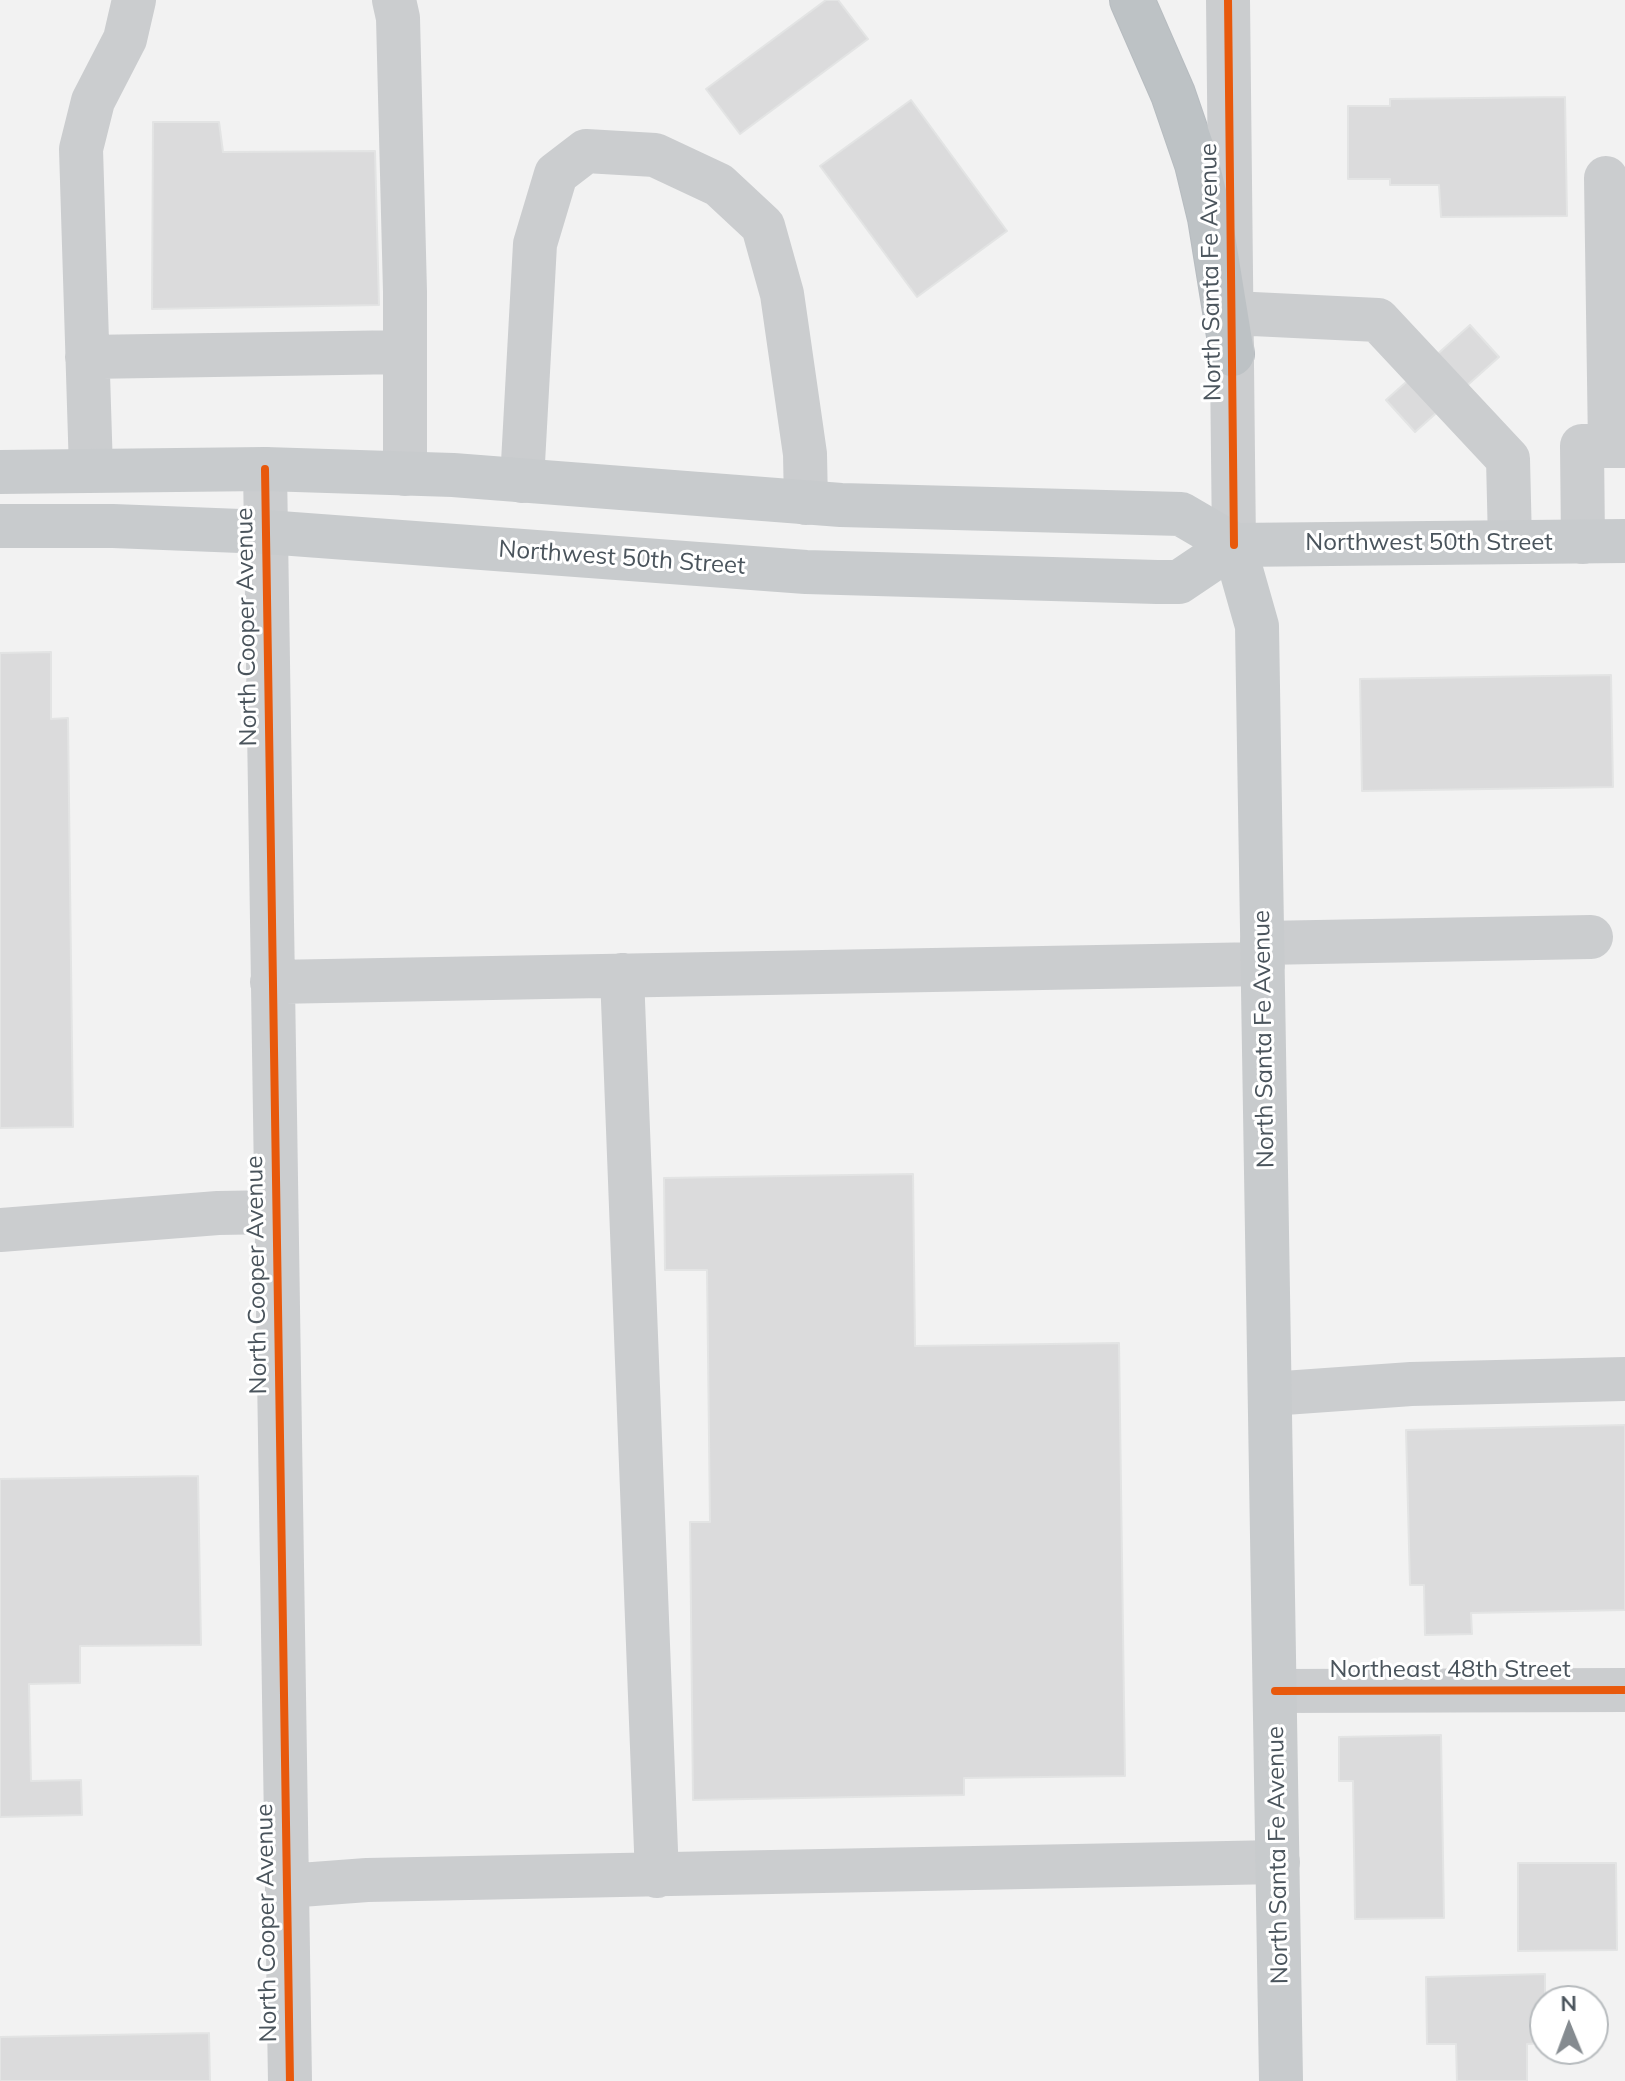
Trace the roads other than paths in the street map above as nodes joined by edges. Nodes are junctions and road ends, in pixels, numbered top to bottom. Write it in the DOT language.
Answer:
graph roads {
  1 [pos="134,0"];
  2 [pos="394,0"];
  3 [pos="1132,0"];
  4 [pos="1228,0"];
  5 [pos="1606,178"];
  6 [pos="1232,334"];
  7 [pos="405,352"];
  8 [pos="87,357"];
  9 [pos="1618,446"];
  10 [pos="265,469"];
  11 [pos="91,470"];
  12 [pos="0,472"];
  13 [pos="405,474"];
  14 [pos="522,481"];
  15 [pos="806,503"];
  16 [pos="0,526"];
  17 [pos="266,532"];
  18 [pos="1604,541"];
  19 [pos="1510,542"];
  20 [pos="1234,545"];
  21 [pos="1591,937"];
  22 [pos="1263,953"];
  23 [pos="622,975"];
  24 [pos="272,982"];
  25 [pos="276,1212"];
  26 [pos="0,1230"];
  27 [pos="1625,1379"];
  28 [pos="1270,1394"];
  29 [pos="1625,1690"];
  30 [pos="1275,1691"];
  31 [pos="1278,1862"];
  32 [pos="657,1876"];
  33 [pos="287,1886"];
  34 [pos="290,2081"];
  35 [pos="1281,2081"];
  1 -- 8 [label="street"];
  2 -- 7 [label="street"];
  3 -- 6 [label="highway"];
  4 -- 6 [label="street, North Santa Fe Avenue"];
  5 -- 9 [label="street"];
  6 -- 19 [label="street"];
  6 -- 20 [label="street, North Santa Fe Avenue"];
  7 -- 8 [label="street"];
  7 -- 13 [label="street"];
  8 -- 11 [label="street"];
  9 -- 18 [label="street"];
  10 -- 11 [label="main road"];
  10 -- 13 [label="main road"];
  10 -- 17 [label="street, North Cooper Avenue"];
  11 -- 12 [label="main road"];
  13 -- 14 [label="main road"];
  14 -- 15 [label="main road"];
  14 -- 15 [label="street"];
  15 -- 20 [label="main road"];
  16 -- 17 [label="main road, Northwest 50th Street"];
  17 -- 20 [label="main road, Northwest 50th Street"];
  17 -- 24 [label="street, North Cooper Avenue"];
  18 -- 19 [label="main road, Northwest 50th Street"];
  19 -- 20 [label="main road, Northwest 50th Street"];
  20 -- 22 [label="main road, North Santa Fe Avenue"];
  21 -- 22 [label="street"];
  22 -- 23 [label="street"];
  22 -- 28 [label="main road, North Santa Fe Avenue"];
  23 -- 24 [label="street"];
  23 -- 32 [label="street"];
  24 -- 25 [label="street, North Cooper Avenue"];
  25 -- 26 [label="street"];
  25 -- 33 [label="street, North Cooper Avenue"];
  27 -- 28 [label="street"];
  28 -- 30 [label="main road, North Santa Fe Avenue"];
  29 -- 30 [label="street, Northeast 48th Street"];
  30 -- 31 [label="main road, North Santa Fe Avenue"];
  31 -- 32 [label="street"];
  31 -- 35 [label="main road, North Santa Fe Avenue"];
  32 -- 33 [label="street"];
  33 -- 34 [label="street, North Cooper Avenue"];
}
